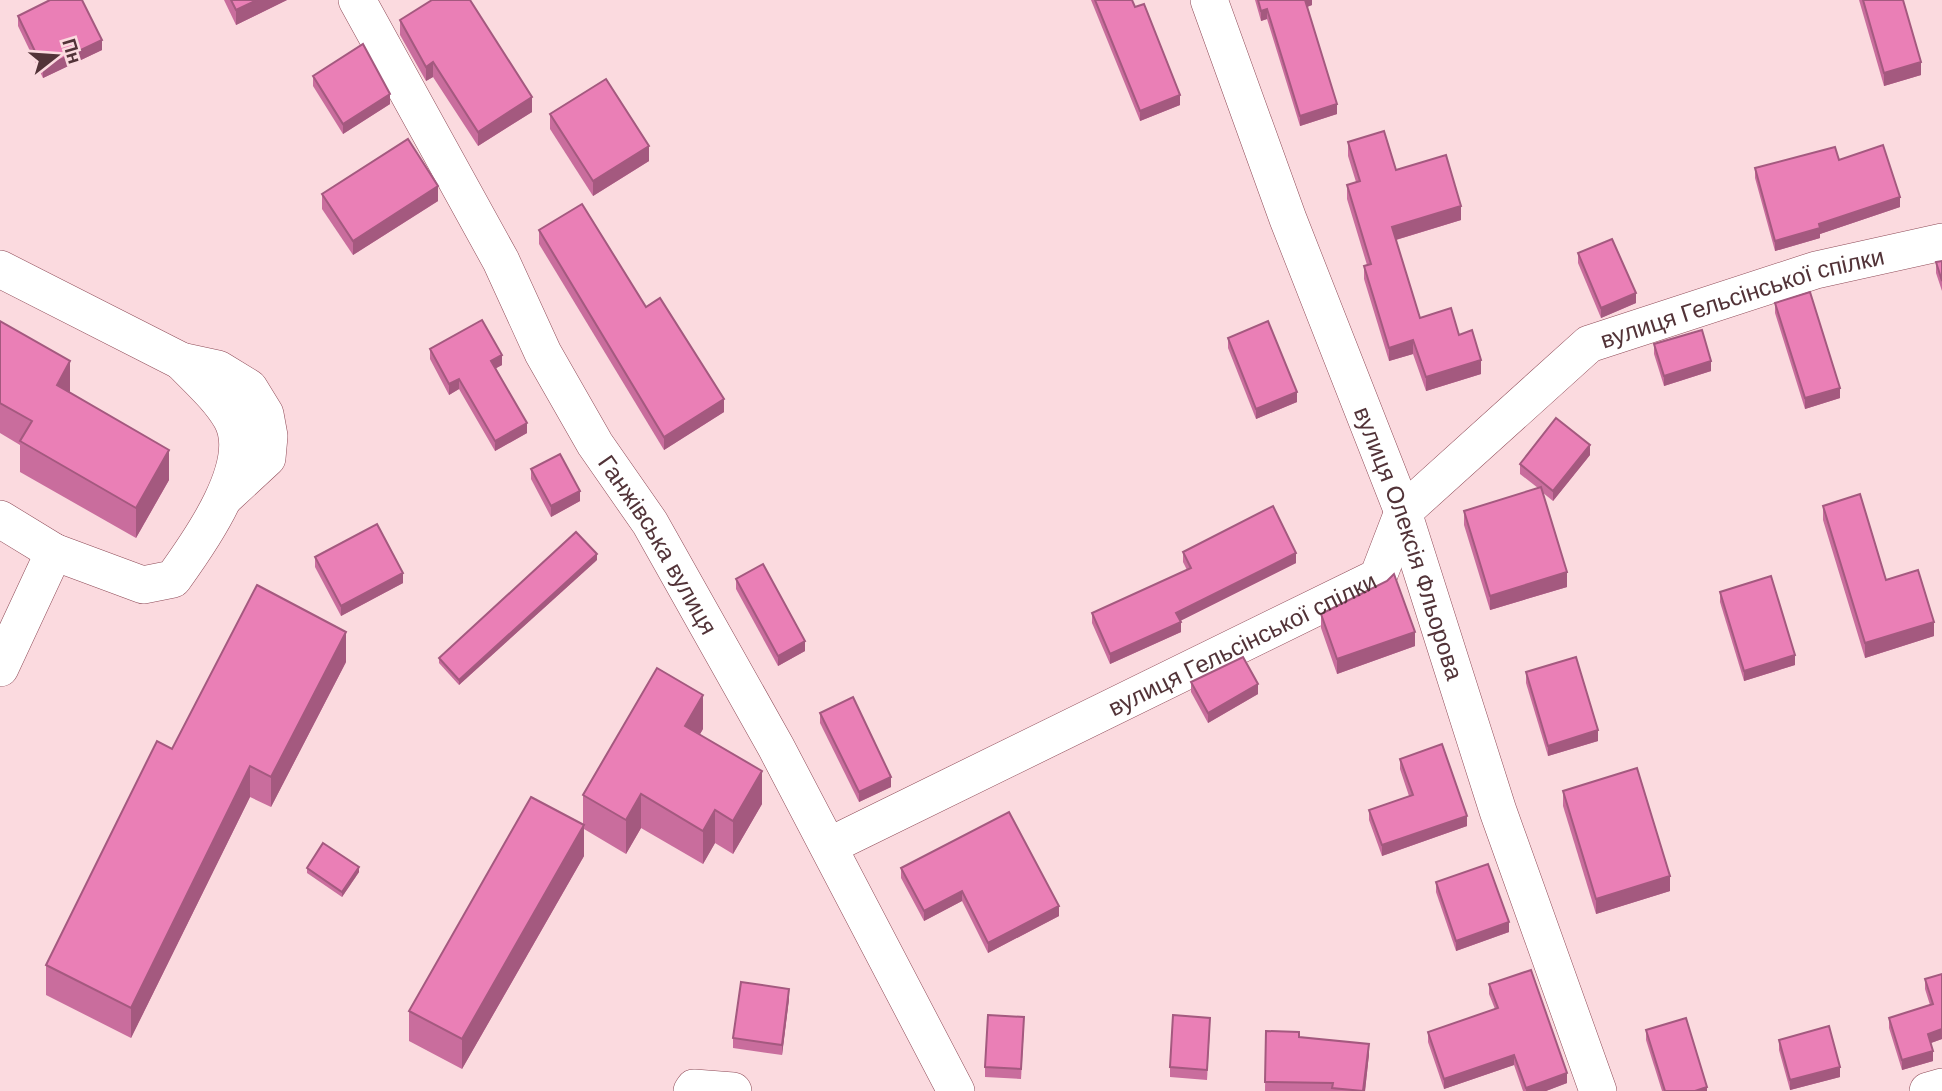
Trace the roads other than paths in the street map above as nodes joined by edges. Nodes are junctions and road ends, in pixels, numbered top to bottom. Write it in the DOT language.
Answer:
graph roads {
  1 [pos="357,0"];
  2 [pos="1209,0"];
  3 [pos="1942,242"];
  4 [pos="0,269"];
  5 [pos="1404,512"];
  6 [pos="0,519"];
  7 [pos="54,552"];
  8 [pos="0,668"];
  9 [pos="829,846"];
  10 [pos="1942,1087"];
  11 [pos="692,1091"];
  12 [pos="733,1091"];
  13 [pos="956,1091"];
  14 [pos="1598,1091"];
  15 [pos="1928,1091"];
  1 -- 9 [label="street, Ганжівська вулиця"];
  2 -- 5 [label="street, вулиця Олексія Фльорова"];
  3 -- 5 [label="street, вулиця Гельсінської спілки"];
  4 -- 7 [label="street"];
  5 -- 9 [label="street, вулиця Гельсінської спілки"];
  5 -- 14 [label="street, вулиця Олексія Фльорова"];
  6 -- 7 [label="street"];
  7 -- 8 [label="street"];
  9 -- 13 [label="street, Ганжівська вулиця"];
  10 -- 15 [label="street"];
  11 -- 12 [label="street"];
}
